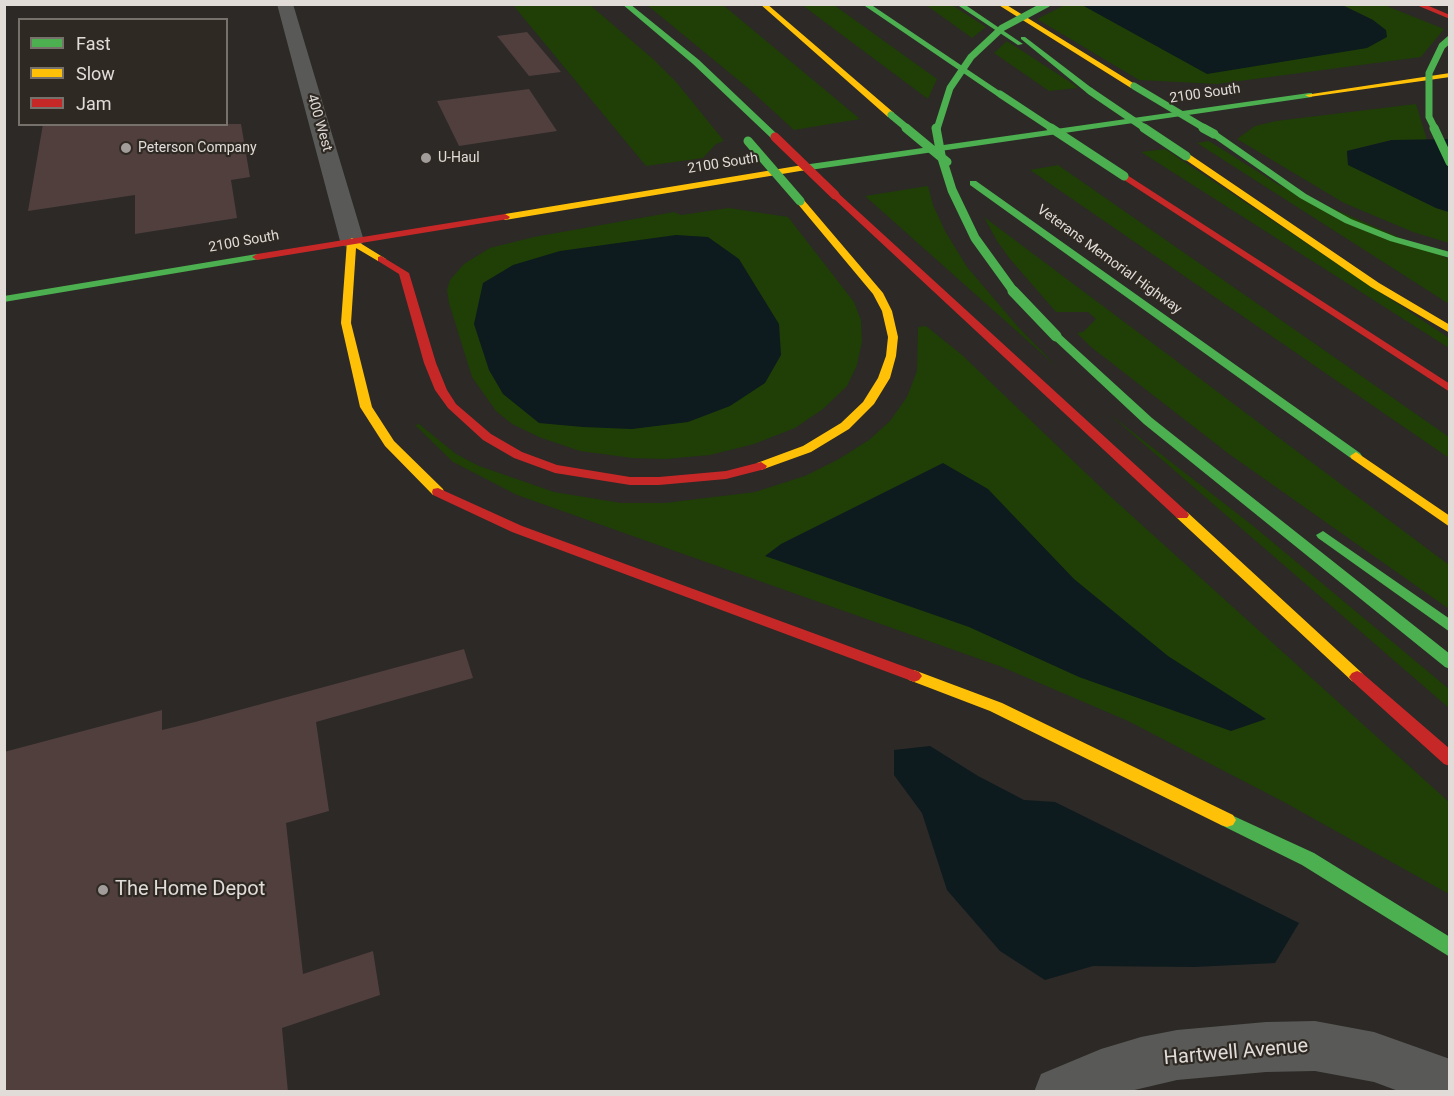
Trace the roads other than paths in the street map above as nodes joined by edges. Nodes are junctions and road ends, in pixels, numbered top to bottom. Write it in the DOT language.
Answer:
graph roads {
  1 [pos="285,4"];
  2 [pos="626,4"];
  3 [pos="763,4"];
  4 [pos="865,4"];
  5 [pos="887,4"];
  6 [pos="959,4"];
  7 [pos="981,4"];
  8 [pos="1000,4"];
  9 [pos="1047,4"];
  10 [pos="1417,4"];
  11 [pos="1449,17"];
  12 [pos="1449,39"];
  13 [pos="696,62"];
  14 [pos="1062,71"];
  15 [pos="1449,75"];
  16 [pos="1000,94"];
  17 [pos="719,103"];
  18 [pos="737,129"];
  19 [pos="1449,162"];
  20 [pos="352,241"];
  21 [pos="1449,255"];
  22 [pos="4,299"];
  23 [pos="1449,330"];
  24 [pos="1084,362"];
  25 [pos="1449,389"];
  26 [pos="1210,452"];
  27 [pos="1449,523"];
  28 [pos="1315,529"];
  29 [pos="1449,627"];
  30 [pos="1449,663"];
  31 [pos="1449,759"];
  32 [pos="1449,948"];
  33 [pos="1449,1084"];
  34 [pos="1059,1092"];
  1 -- 20 [label="street, 400 West"];
  2 -- 13 [label="main road"];
  3 -- 27 [label="main road, Veterans Memorial Highway, bridge"];
  4 -- 16 [label="main road"];
  5 -- 16 [label="main road"];
  6 -- 14 [label="main road"];
  7 -- 14 [label="main road"];
  8 -- 21 [label="main road, bridge"];
  9 -- 24 [label="main road, bridge"];
  10 -- 11 [label="main road"];
  12 -- 19 [label="main road, bridge"];
  13 -- 17 [label="main road"];
  13 -- 31 [label="main road, bridge"];
  14 -- 23 [label="main road, bridge"];
  15 -- 20 [label="main road, 2100 South"];
  16 -- 25 [label="main road, bridge"];
  18 -- 20 [label="main road, bridge"];
  20 -- 22 [label="main road, 2100 South"];
  20 -- 32 [label="main road"];
  24 -- 26 [label="main road"];
  24 -- 30 [label="main road"];
  28 -- 29 [label="main road"];
  33 -- 34 [label="street, Hartwell Avenue"];
}
